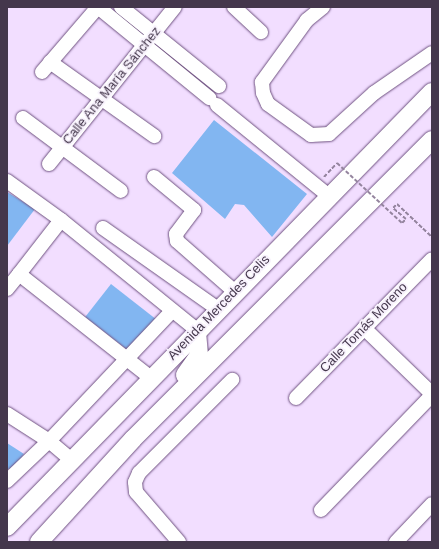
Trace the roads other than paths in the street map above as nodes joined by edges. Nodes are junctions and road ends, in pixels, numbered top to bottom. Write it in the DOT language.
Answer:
graph roads {
  1 [pos="98,7"];
  2 [pos="121,7"];
  3 [pos="175,7"];
  4 [pos="234,7"];
  5 [pos="323,7"];
  6 [pos="261,32"];
  7 [pos="149,40"];
  8 [pos="432,52"];
  9 [pos="219,86"];
  10 [pos="432,92"];
  11 [pos="102,98"];
  12 [pos="23,118"];
  13 [pos="154,136"];
  14 [pos="432,140"];
  15 [pos="63,146"];
  16 [pos="48,164"];
  17 [pos="154,178"];
  18 [pos="7,181"];
  19 [pos="121,191"];
  20 [pos="329,196"];
  21 [pos="61,220"];
  22 [pos="103,228"];
  23 [pos="432,259"];
  24 [pos="19,274"];
  25 [pos="7,289"];
  26 [pos="235,292"];
  27 [pos="218,309"];
  28 [pos="172,311"];
  29 [pos="364,328"];
  30 [pos="197,330"];
  31 [pos="128,359"];
  32 [pos="151,378"];
  33 [pos="232,380"];
  34 [pos="432,395"];
  35 [pos="296,398"];
  36 [pos="7,414"];
  37 [pos="133,439"];
  38 [pos="49,441"];
  39 [pos="72,460"];
  40 [pos="7,481"];
  41 [pos="432,504"];
  42 [pos="321,510"];
  43 [pos="7,527"];
  44 [pos="38,542"];
  45 [pos="180,542"];
  46 [pos="396,542"];
  1 -- 7 [label="street"];
  1 -- 11 [label="street"];
  2 -- 7 [label="street"];
  3 -- 7 [label="street, Calle Ana María Sánchez"];
  4 -- 6 [label="street"];
  5 -- 8 [label="street"];
  7 -- 9 [label="street"];
  7 -- 11 [label="street, Calle Ana María Sánchez"];
  7 -- 20 [label="street"];
  10 -- 20 [label="main road, Avenida Mercedes Celis"];
  11 -- 13 [label="street"];
  11 -- 15 [label="street, Calle Ana María Sánchez"];
  12 -- 15 [label="street"];
  14 -- 37 [label="main road"];
  15 -- 16 [label="street, Calle Ana María Sánchez"];
  15 -- 19 [label="street"];
  17 -- 26 [label="street"];
  18 -- 21 [label="street"];
  20 -- 26 [label="main road, Avenida Mercedes Celis"];
  21 -- 24 [label="street"];
  21 -- 28 [label="street"];
  22 -- 27 [label="street"];
  23 -- 29 [label="street, Calle Tomás Moreno"];
  24 -- 25 [label="street"];
  24 -- 31 [label="street"];
  26 -- 27 [label="main road, Avenida Mercedes Celis"];
  27 -- 30 [label="main road, Avenida Mercedes Celis"];
  28 -- 30 [label="street"];
  28 -- 31 [label="street"];
  29 -- 34 [label="street"];
  29 -- 35 [label="street, Calle Tomás Moreno"];
  30 -- 32 [label="main road, Avenida Mercedes Celis"];
  30 -- 37 [label="main road"];
  31 -- 32 [label="street"];
  31 -- 38 [label="street"];
  32 -- 39 [label="main road, Avenida Mercedes Celis"];
  33 -- 45 [label="street"];
  34 -- 42 [label="street"];
  36 -- 38 [label="street"];
  37 -- 44 [label="main road"];
  38 -- 39 [label="street"];
  38 -- 40 [label="street"];
  39 -- 43 [label="main road, Avenida Mercedes Celis"];
  41 -- 46 [label="street"];
}
